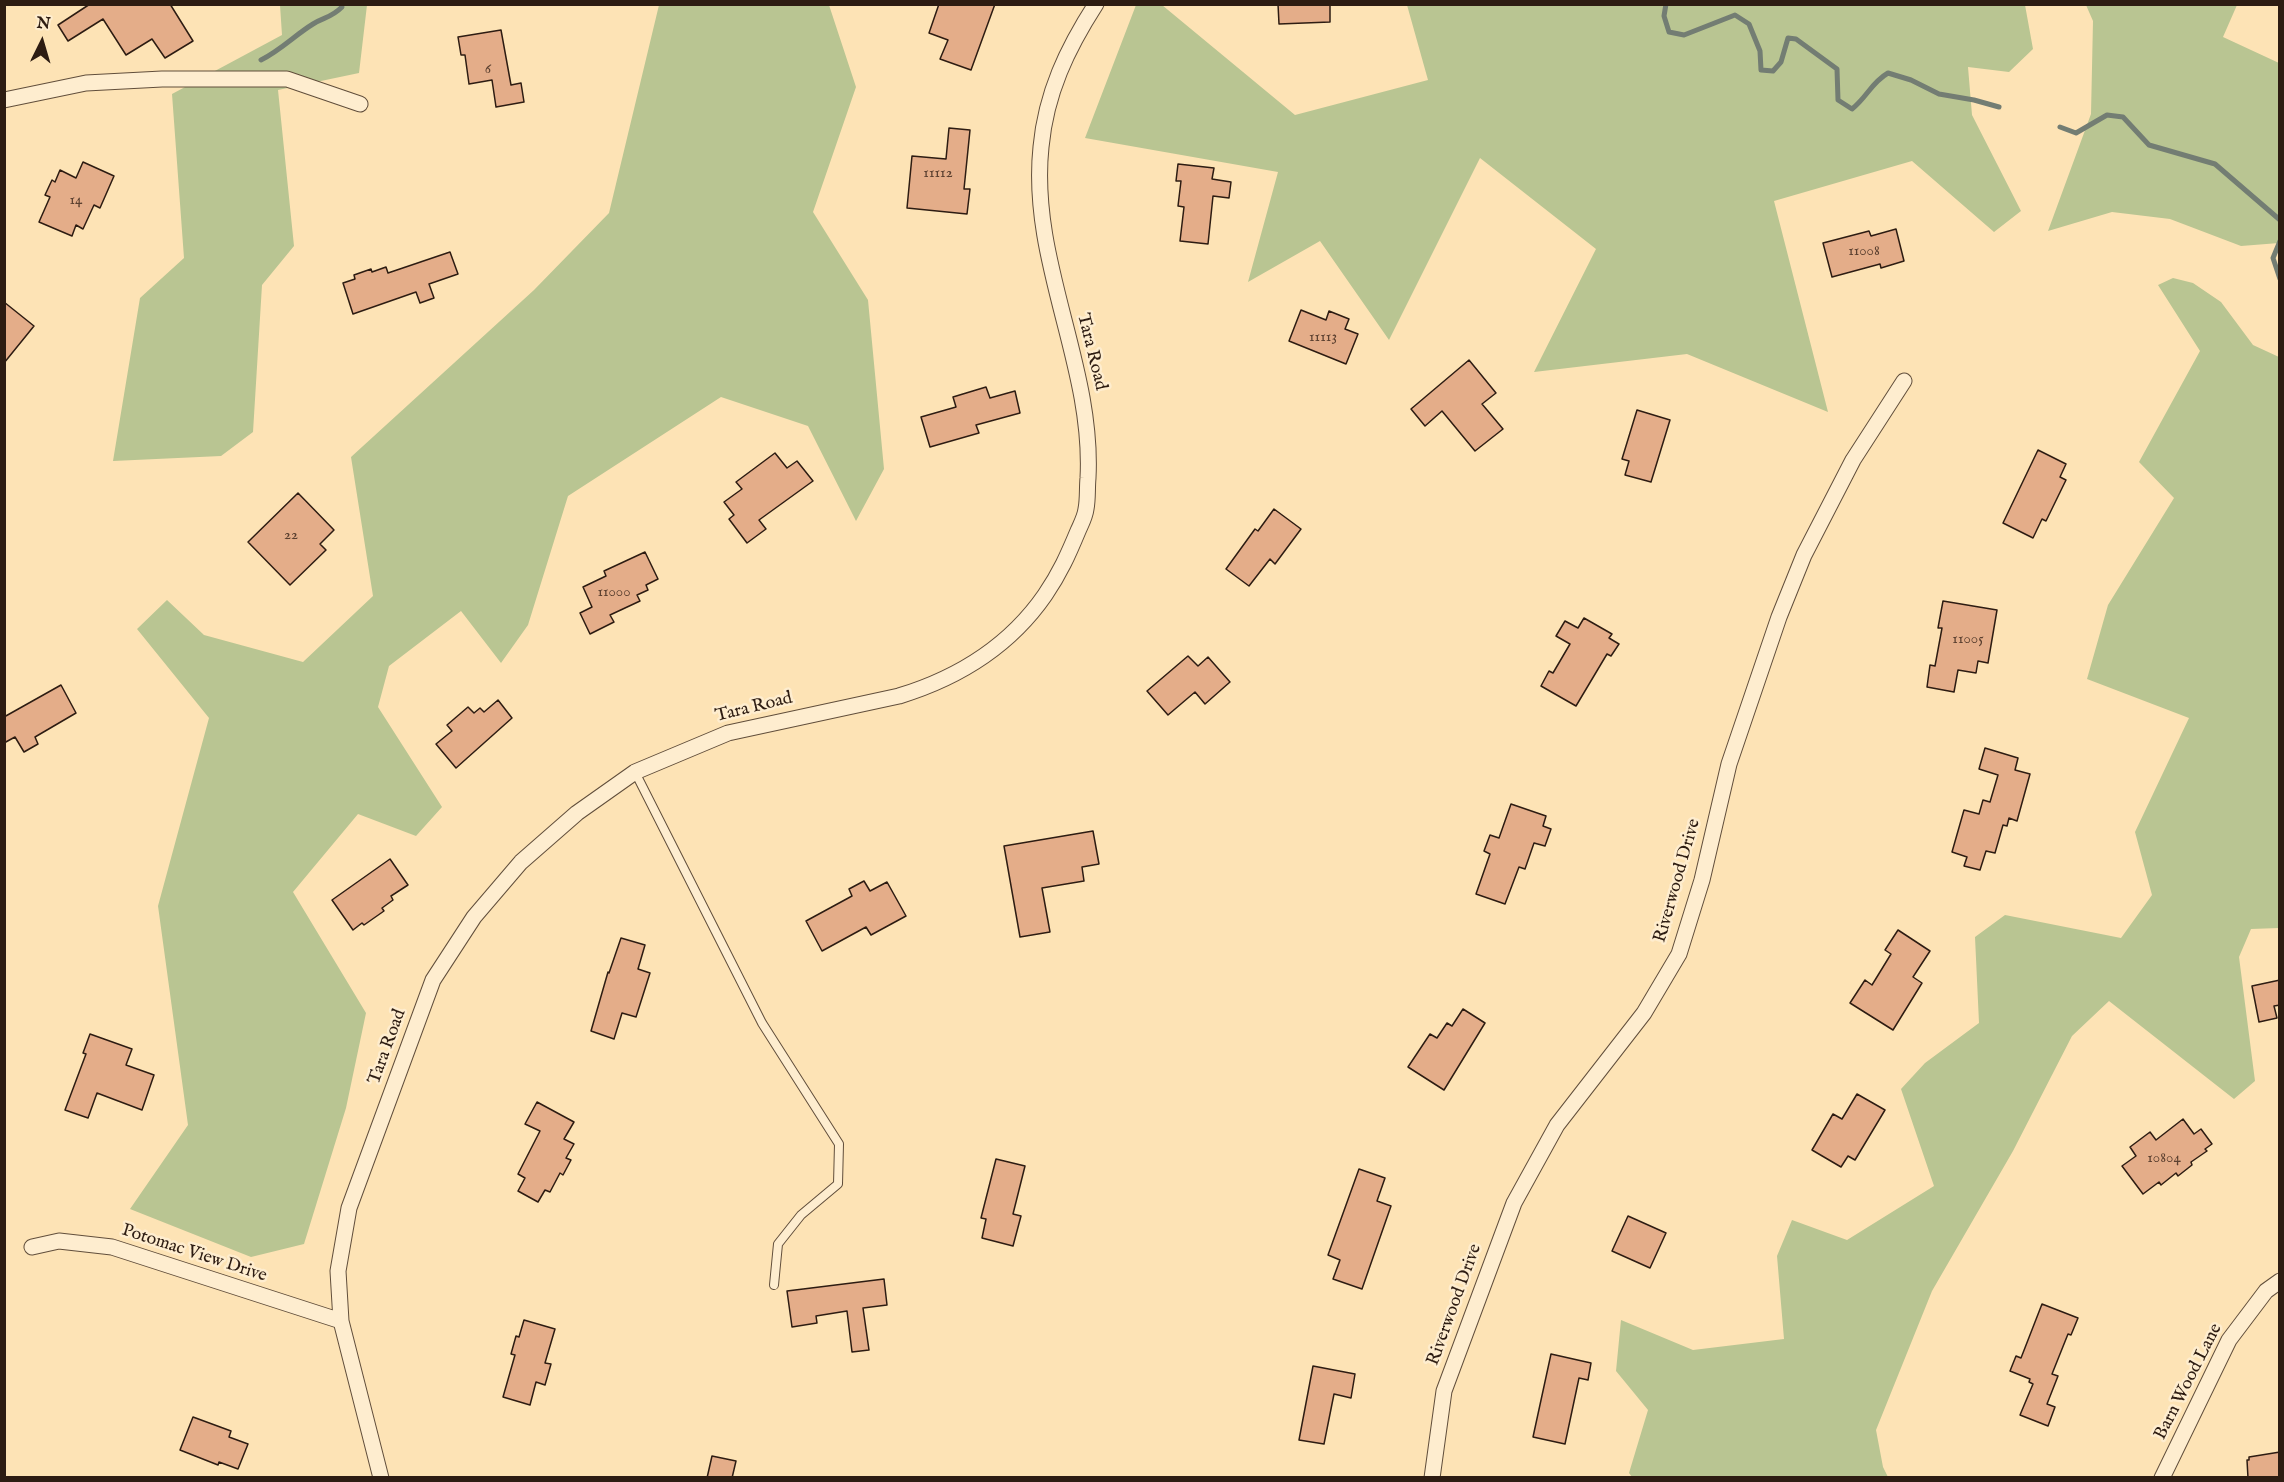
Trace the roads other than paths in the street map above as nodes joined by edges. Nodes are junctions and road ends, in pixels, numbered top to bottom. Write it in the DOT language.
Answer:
graph roads {
  1 [pos="1096,4"];
  2 [pos="4,100"];
  3 [pos="360,104"];
  4 [pos="1904,381"];
  5 [pos="635,772"];
  6 [pos="32,1247"];
  7 [pos="2280,1281"];
  8 [pos="774,1285"];
  9 [pos="341,1322"];
  10 [pos="381,1478"];
  11 [pos="1432,1478"];
  12 [pos="2162,1478"];
  1 -- 5 [label="street, Tara Road"];
  2 -- 3 [label="street"];
  4 -- 11 [label="street, Riverwood Drive"];
  5 -- 8 [label="lane"];
  5 -- 9 [label="street, Tara Road"];
  6 -- 9 [label="street, Potomac View Drive"];
  7 -- 12 [label="street, Barn Wood Lane"];
  9 -- 10 [label="street, Tara Road"];
}
